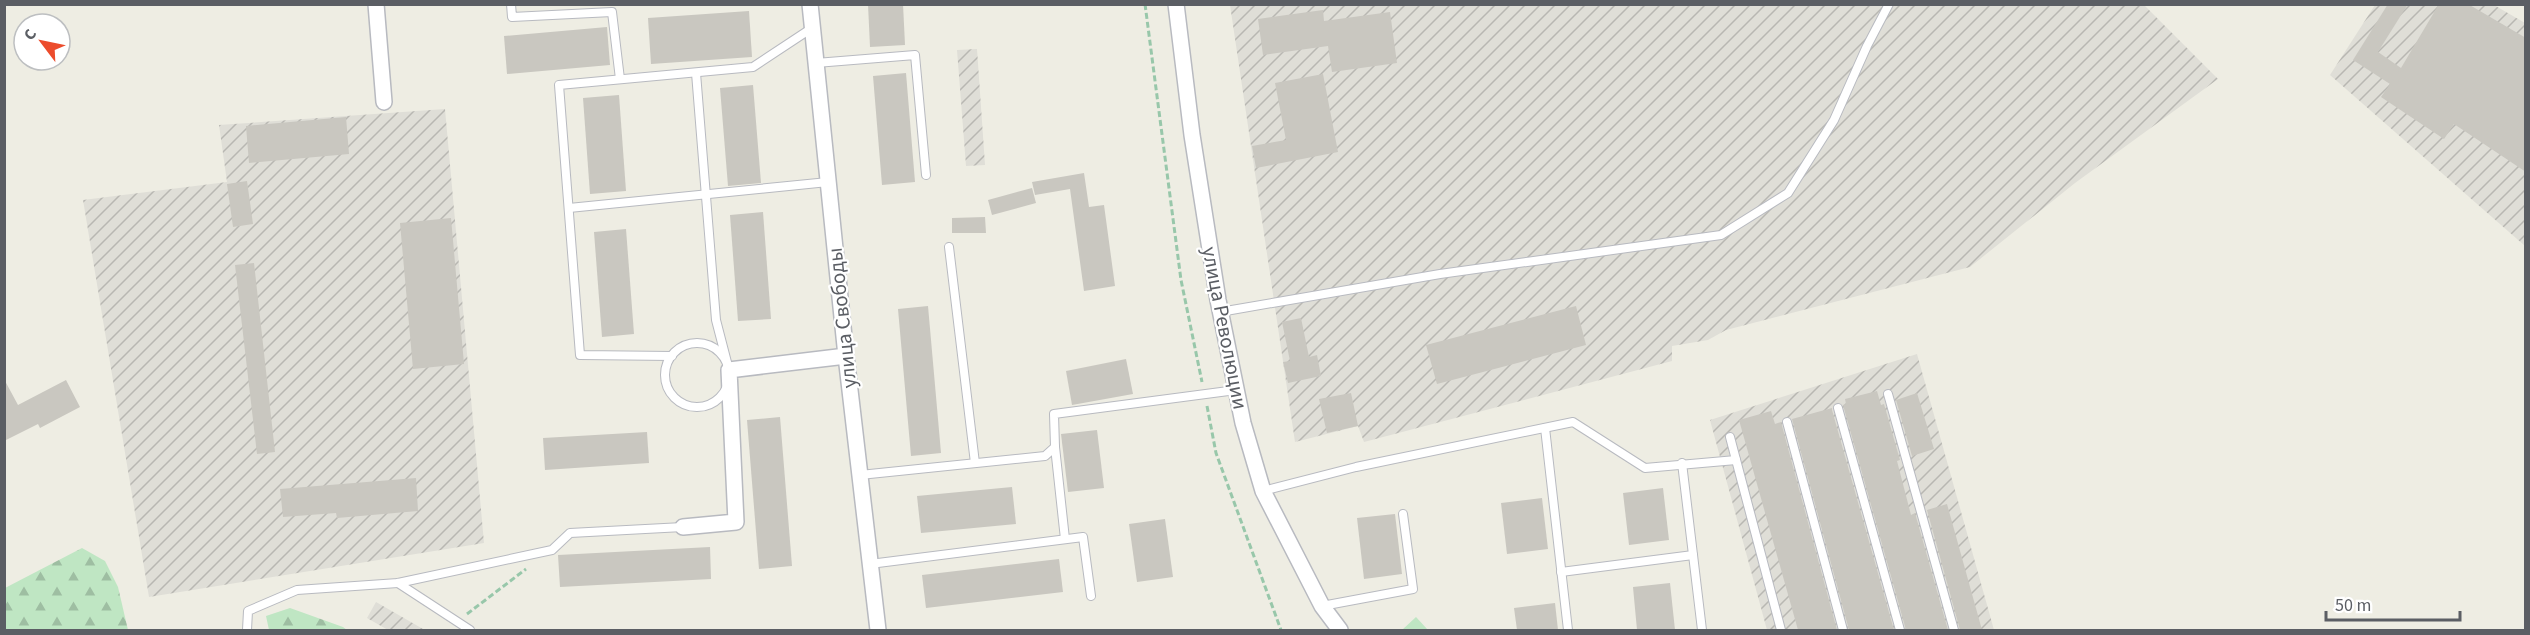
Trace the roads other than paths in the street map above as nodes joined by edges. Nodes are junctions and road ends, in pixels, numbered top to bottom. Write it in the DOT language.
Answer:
graph roads {
  1 [pos="376,4"];
  2 [pos="511,4"];
  3 [pos="810,4"];
  4 [pos="1176,4"];
  5 [pos="1889,4"];
  6 [pos="812,28"];
  7 [pos="816,63"];
  8 [pos="696,73"];
  9 [pos="620,80"];
  10 [pos="384,102"];
  11 [pos="926,175"];
  12 [pos="828,182"];
  13 [pos="706,195"];
  14 [pos="568,208"];
  15 [pos="949,247"];
  16 [pos="1220,312"];
  17 [pos="672,356"];
  18 [pos="846,356"];
  19 [pos="729,370"];
  20 [pos="1236,390"];
  21 [pos="1888,394"];
  22 [pos="1838,408"];
  23 [pos="1787,422"];
  24 [pos="1545,428"];
  25 [pos="1730,437"];
  26 [pos="1055,447"];
  27 [pos="1736,460"];
  28 [pos="975,463"];
  29 [pos="1682,463"];
  30 [pos="860,475"];
  31 [pos="1263,491"];
  32 [pos="1403,514"];
  33 [pos="683,527"];
  34 [pos="1065,539"];
  35 [pos="1693,555"];
  36 [pos="870,564"];
  37 [pos="1561,572"];
  38 [pos="398,583"];
  39 [pos="1090,596"];
  40 [pos="1322,606"];
  41 [pos="247,630"];
  42 [pos="470,630"];
  43 [pos="878,630"];
  44 [pos="1340,630"];
  45 [pos="1568,630"];
  46 [pos="1702,630"];
  47 [pos="1781,630"];
  48 [pos="1843,630"];
  49 [pos="1900,630"];
  50 [pos="1954,630"];
  1 -- 10 [label="street"];
  2 -- 9 [label="lane"];
  3 -- 6 [label="street, улица Свободы"];
  4 -- 16 [label="street, улица Революции"];
  5 -- 16 [label="lane"];
  6 -- 7 [label="street, улица Свободы"];
  6 -- 8 [label="lane"];
  7 -- 11 [label="lane"];
  7 -- 12 [label="street, улица Свободы"];
  8 -- 9 [label="lane"];
  8 -- 13 [label="lane"];
  9 -- 14 [label="lane"];
  12 -- 13 [label="lane"];
  12 -- 18 [label="street, улица Свободы"];
  13 -- 14 [label="lane"];
  13 -- 19 [label="lane"];
  14 -- 17 [label="lane"];
  15 -- 28 [label="lane"];
  16 -- 20 [label="street, улица Революции"];
  17 -- 19 [label="lane"];
  17 -- 19 [label="lane"];
  18 -- 19 [label="street"];
  18 -- 30 [label="street, улица Свободы"];
  19 -- 33 [label="street"];
  20 -- 26 [label="lane"];
  20 -- 31 [label="street, улица Революции"];
  21 -- 50 [label="lane"];
  22 -- 49 [label="lane"];
  23 -- 48 [label="lane"];
  24 -- 29 [label="lane"];
  24 -- 31 [label="lane"];
  24 -- 37 [label="lane"];
  25 -- 27 [label="lane"];
  26 -- 28 [label="lane"];
  26 -- 34 [label="lane"];
  27 -- 29 [label="lane"];
  27 -- 47 [label="lane"];
  28 -- 30 [label="lane"];
  29 -- 35 [label="lane"];
  30 -- 36 [label="street, улица Свободы"];
  31 -- 40 [label="street, улица Революции"];
  32 -- 40 [label="lane"];
  33 -- 38 [label="lane"];
  34 -- 36 [label="lane"];
  34 -- 39 [label="lane"];
  35 -- 37 [label="lane"];
  35 -- 46 [label="lane"];
  36 -- 43 [label="street, улица Свободы"];
  37 -- 45 [label="lane"];
  38 -- 41 [label="lane"];
  38 -- 42 [label="lane"];
  40 -- 44 [label="street, улица Революции"];
}
